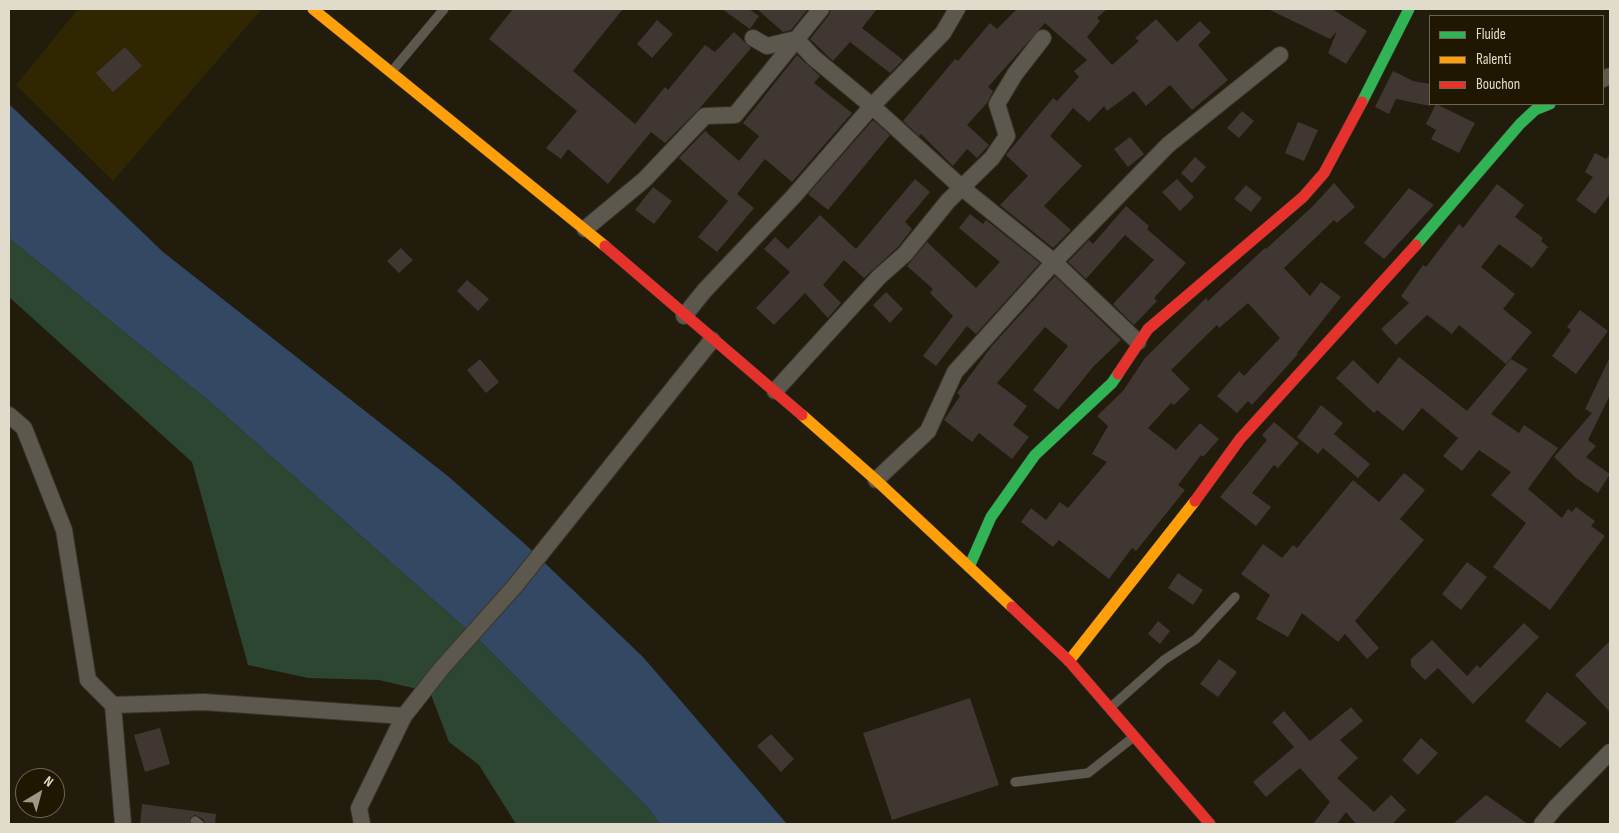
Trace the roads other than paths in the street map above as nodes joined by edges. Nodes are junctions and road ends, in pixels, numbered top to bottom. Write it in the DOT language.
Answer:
graph roads {
  1 [pos="313,9"];
  2 [pos="444,9"];
  3 [pos="821,9"];
  4 [pos="957,9"];
  5 [pos="1409,9"];
  6 [pos="753,38"];
  7 [pos="1043,38"];
  8 [pos="796,39"];
  9 [pos="1280,55"];
  10 [pos="392,73"];
  11 [pos="1548,105"];
  12 [pos="872,106"];
  13 [pos="961,187"];
  14 [pos="585,229"];
  15 [pos="1054,262"];
  16 [pos="684,316"];
  17 [pos="712,340"];
  18 [pos="1138,342"];
  19 [pos="775,391"];
  20 [pos="9,416"];
  21 [pos="876,480"];
  22 [pos="969,566"];
  23 [pos="1235,597"];
  24 [pos="1069,661"];
  25 [pos="113,705"];
  26 [pos="1110,707"];
  27 [pos="404,716"];
  28 [pos="1135,735"];
  29 [pos="1610,752"];
  30 [pos="1015,782"];
  31 [pos="123,824"];
  32 [pos="362,824"];
  33 [pos="1210,824"];
  34 [pos="1542,824"];
  1 -- 10 [label="main road"];
  2 -- 10 [label="lane"];
  3 -- 8 [label="street"];
  4 -- 12 [label="street"];
  5 -- 18 [label="main road"];
  6 -- 8 [label="street"];
  7 -- 13 [label="street"];
  8 -- 12 [label="street"];
  8 -- 14 [label="street"];
  9 -- 15 [label="street"];
  10 -- 14 [label="main road"];
  11 -- 24 [label="main road"];
  12 -- 13 [label="street"];
  12 -- 16 [label="street"];
  13 -- 15 [label="street"];
  13 -- 19 [label="street"];
  14 -- 16 [label="main road"];
  15 -- 18 [label="street"];
  15 -- 21 [label="street"];
  16 -- 17 [label="main road"];
  17 -- 19 [label="main road"];
  17 -- 27 [label="street"];
  18 -- 22 [label="main road"];
  19 -- 21 [label="main road"];
  20 -- 25 [label="street"];
  21 -- 22 [label="main road"];
  22 -- 24 [label="main road"];
  23 -- 26 [label="lane"];
  24 -- 26 [label="main road"];
  25 -- 27 [label="street"];
  25 -- 31 [label="street"];
  26 -- 28 [label="main road"];
  27 -- 32 [label="street"];
  28 -- 30 [label="lane"];
  28 -- 33 [label="main road"];
  29 -- 34 [label="street"];
}
